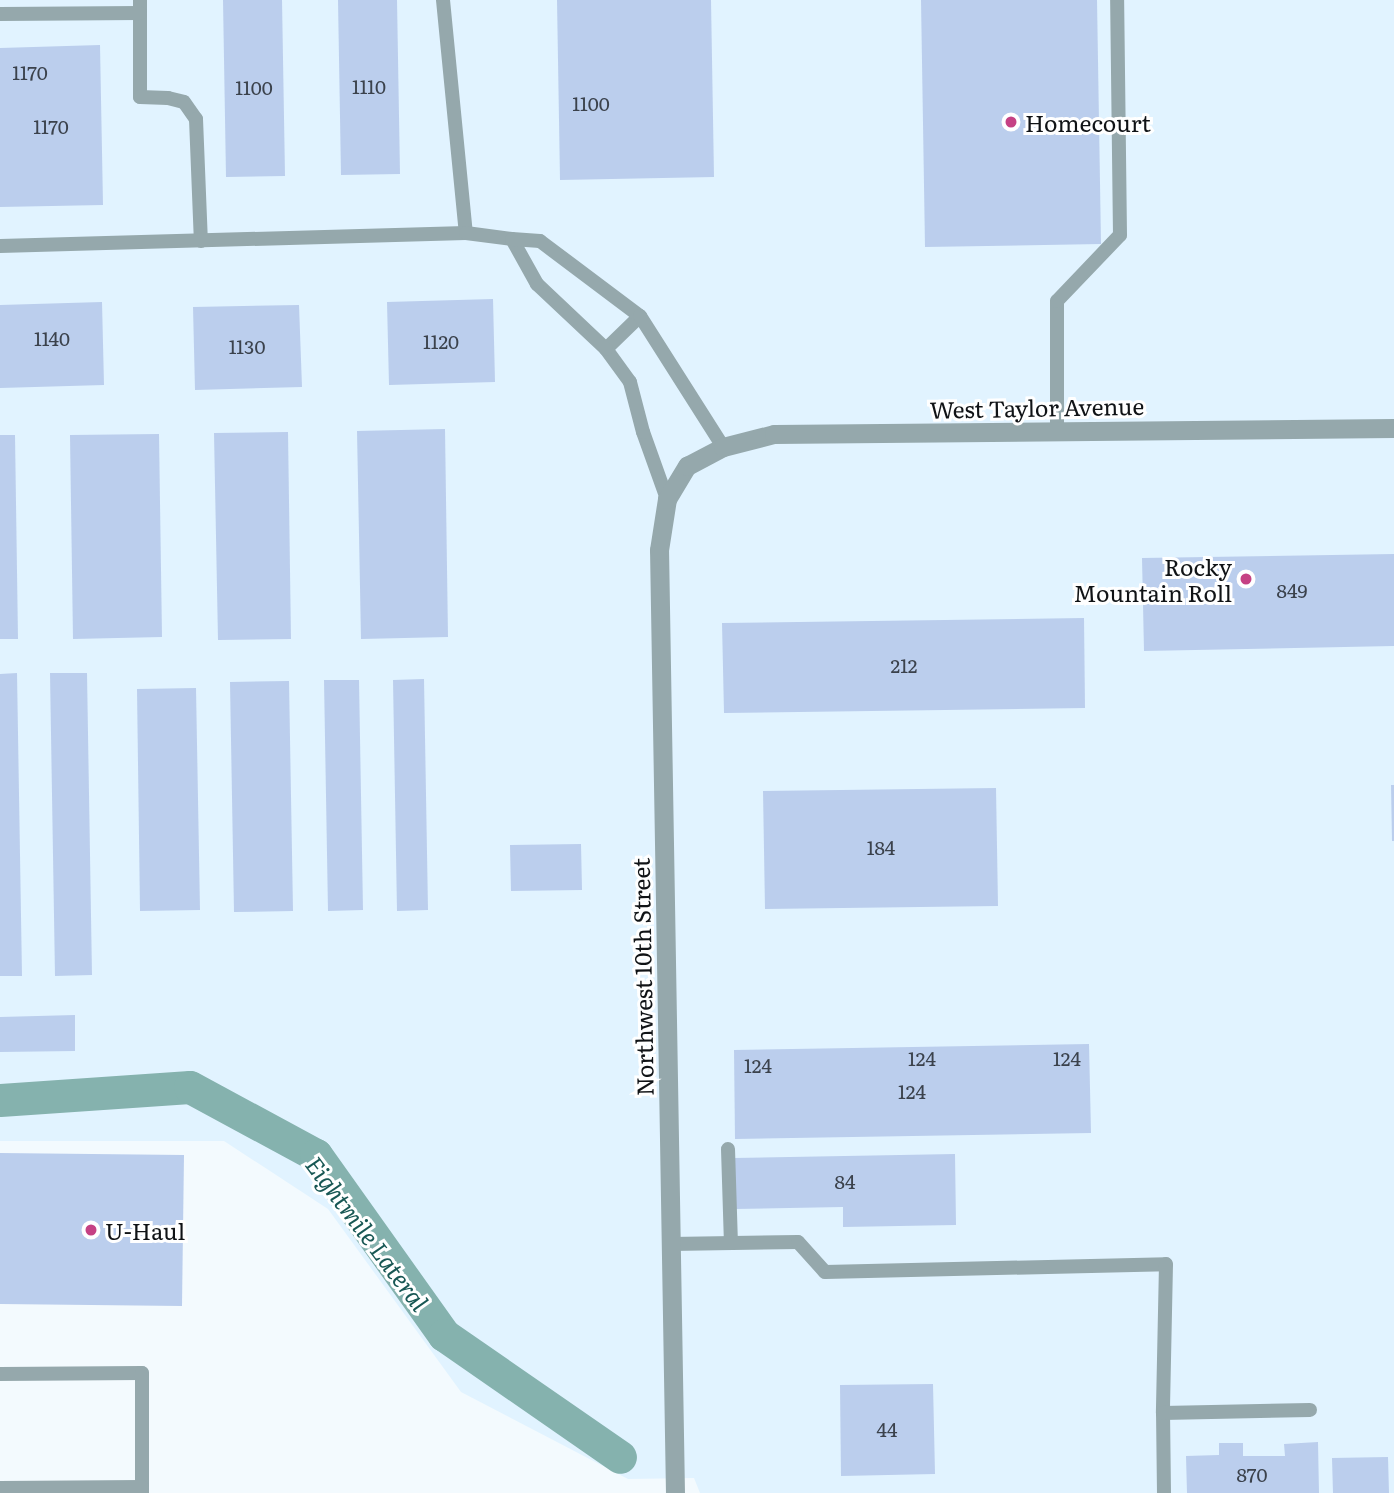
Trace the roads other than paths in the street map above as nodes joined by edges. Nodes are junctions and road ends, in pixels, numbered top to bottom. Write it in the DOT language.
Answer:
graph roads {
  1 [pos="443,0"];
  2 [pos="1117,0"];
  3 [pos="140,6"];
  4 [pos="0,14"];
  5 [pos="466,233"];
  6 [pos="512,239"];
  7 [pos="201,241"];
  8 [pos="0,246"];
  9 [pos="640,316"];
  10 [pos="606,349"];
  11 [pos="1394,428"];
  12 [pos="1057,431"];
  13 [pos="723,447"];
  14 [pos="687,466"];
  15 [pos="667,499"];
  16 [pos="728,1149"];
  17 [pos="732,1243"];
  18 [pos="671,1244"];
  19 [pos="0,1374"];
  20 [pos="1310,1410"];
  21 [pos="1163,1413"];
  22 [pos="0,1488"];
  23 [pos="142,1490"];
  24 [pos="675,1493"];
  25 [pos="1164,1493"];
  1 -- 5 [label="lane"];
  2 -- 12 [label="lane"];
  3 -- 4 [label="lane"];
  3 -- 7 [label="lane"];
  5 -- 6 [label="lane"];
  5 -- 7 [label="lane"];
  6 -- 9 [label="lane"];
  6 -- 10 [label="lane"];
  7 -- 8 [label="lane"];
  9 -- 10 [label="lane"];
  9 -- 13 [label="lane"];
  10 -- 15 [label="lane"];
  11 -- 12 [label="street, West Taylor Avenue"];
  12 -- 13 [label="street, West Taylor Avenue"];
  13 -- 14 [label="street, West Taylor Avenue"];
  14 -- 15 [label="street, Northwest 10th Street"];
  15 -- 18 [label="street, Northwest 10th Street"];
  16 -- 17 [label="lane"];
  17 -- 18 [label="lane"];
  17 -- 21 [label="lane"];
  18 -- 24 [label="street, Northwest 10th Street"];
  19 -- 23 [label="lane"];
  20 -- 21 [label="lane"];
  21 -- 25 [label="lane"];
  22 -- 23 [label="lane"];
}
